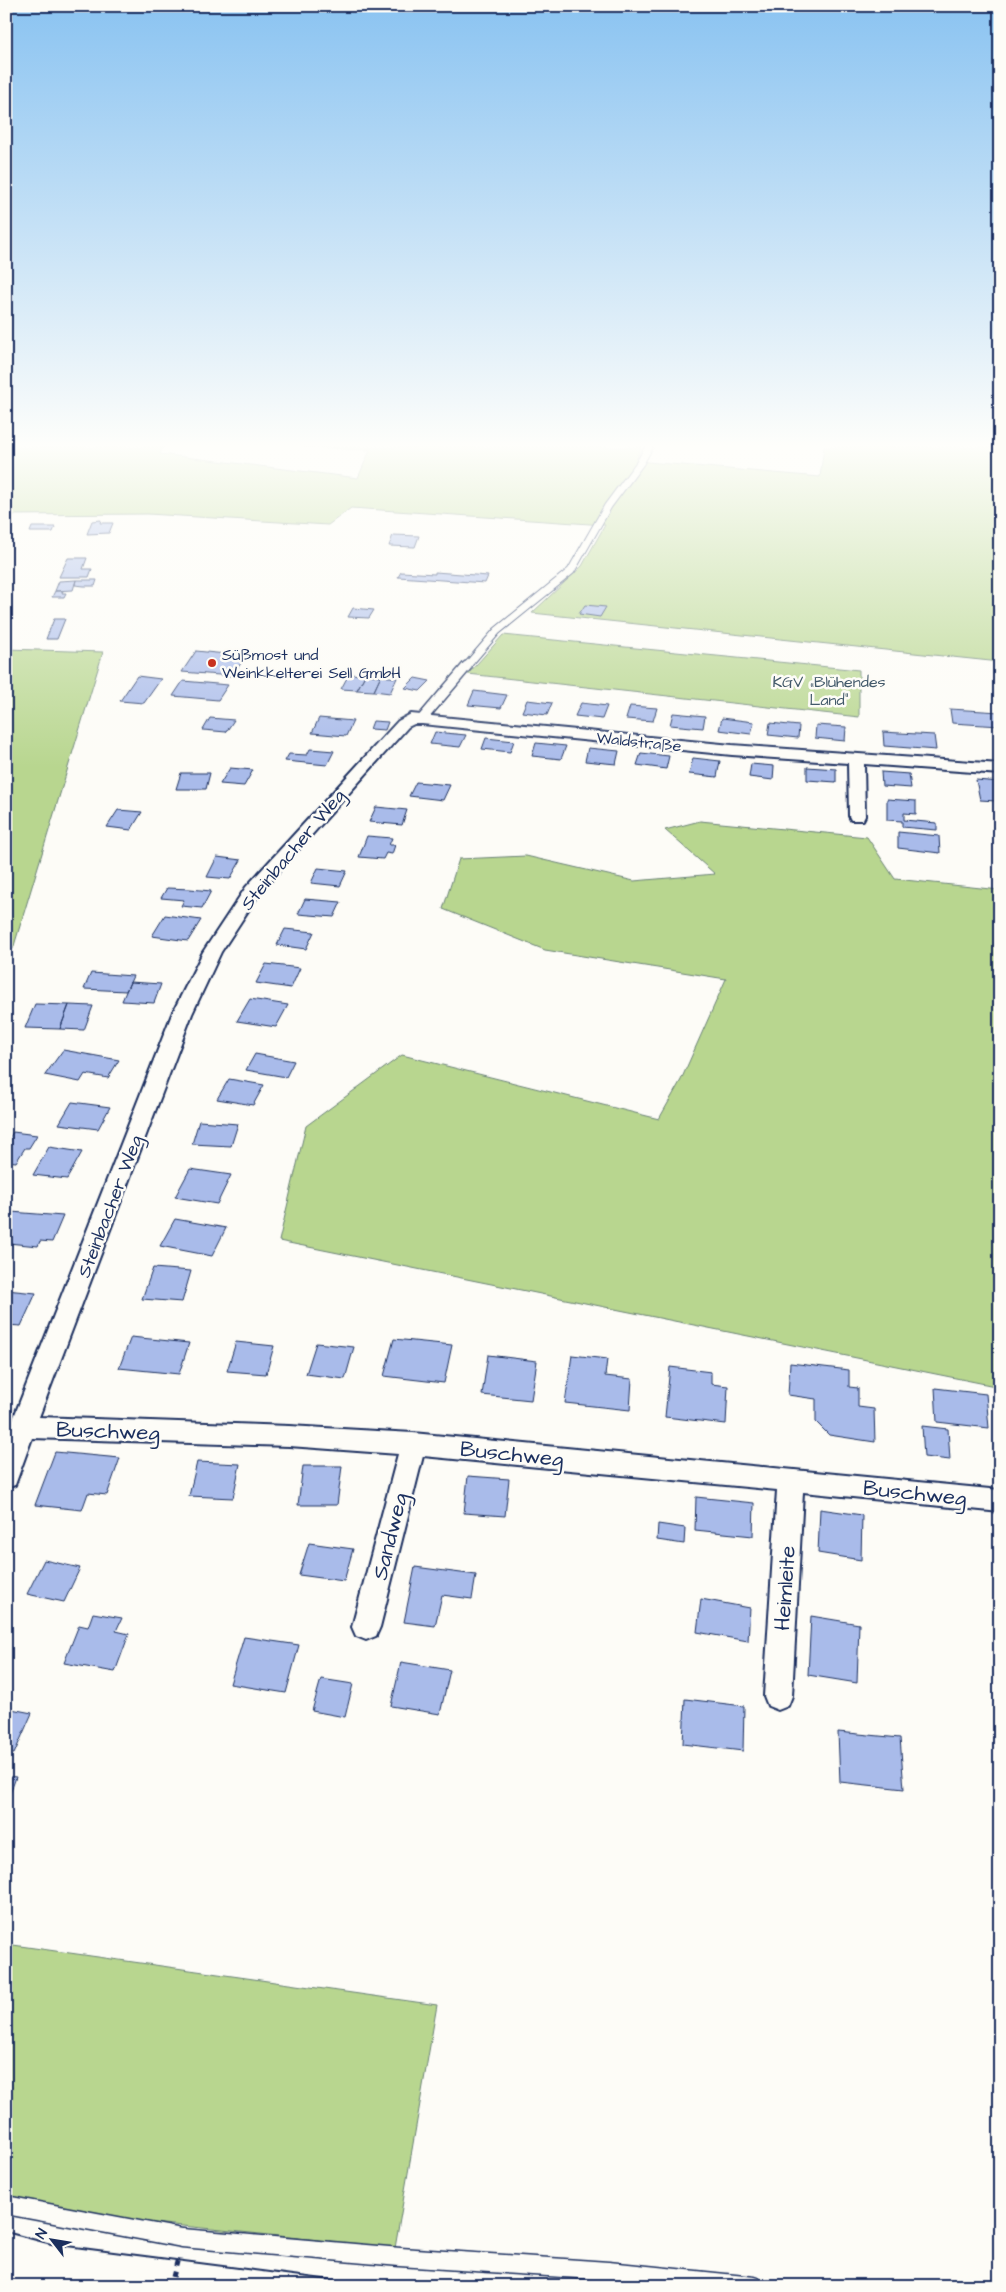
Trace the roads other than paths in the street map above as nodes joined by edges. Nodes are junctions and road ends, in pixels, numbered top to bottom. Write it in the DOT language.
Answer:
graph roads {
  1 [pos="581,554"];
  2 [pos="422,719"];
  3 [pos="856,760"];
  4 [pos="1000,769"];
  5 [pos="857,816"];
  6 [pos="23,1427"];
  7 [pos="413,1444"];
  8 [pos="6,1477"];
  9 [pos="791,1480"];
  10 [pos="1000,1501"];
  11 [pos="366,1627"];
  12 [pos="778,1696"];
  13 [pos="6,2206"];
  14 [pos="754,2286"];
  1 -- 2 [label="lane, Steinbacher Weg"];
  2 -- 3 [label="street, Waldstraße"];
  2 -- 6 [label="street, Steinbacher Weg"];
  3 -- 4 [label="street, Waldstraße"];
  3 -- 5 [label="street"];
  6 -- 7 [label="street, Buschweg"];
  6 -- 8 [label="street, Steinbacher Weg"];
  7 -- 9 [label="street, Buschweg"];
  7 -- 11 [label="street, Sandweg"];
  9 -- 10 [label="street, Buschweg"];
  9 -- 12 [label="street, Heimleite"];
  13 -- 14 [label="lane"];
}
